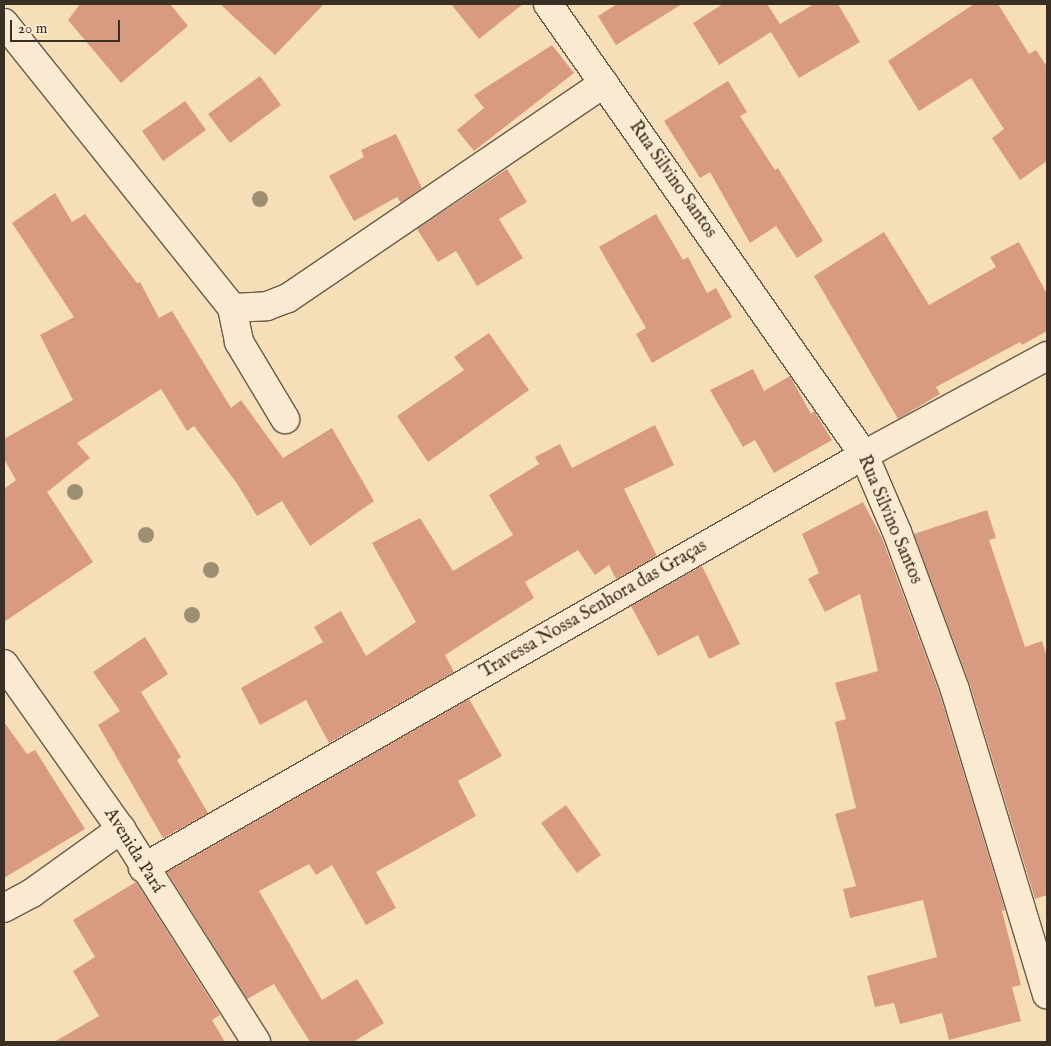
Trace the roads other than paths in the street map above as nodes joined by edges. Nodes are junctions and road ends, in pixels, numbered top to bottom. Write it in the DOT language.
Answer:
graph roads {
  1 [pos="548,4"];
  2 [pos="4,23"];
  3 [pos="604,83"];
  4 [pos="232,308"];
  5 [pos="1047,356"];
  6 [pos="285,419"];
  7 [pos="864,455"];
  8 [pos="4,664"];
  9 [pos="121,829"];
  10 [pos="143,868"];
  11 [pos="4,908"];
  12 [pos="1047,994"];
  13 [pos="256,1042"];
  1 -- 3 [label="street, Rua Silvino Santos"];
  2 -- 4 [label="street"];
  3 -- 4 [label="street"];
  3 -- 7 [label="street, Rua Silvino Santos"];
  4 -- 6 [label="street"];
  5 -- 7 [label="street, Travessa Nossa Senhora das Graças"];
  7 -- 10 [label="street, Travessa Nossa Senhora das Graças"];
  7 -- 12 [label="street, Rua Silvino Santos"];
  8 -- 9 [label="street, Avenida Pará"];
  9 -- 10 [label="street, Avenida Pará"];
  9 -- 11 [label="street"];
  10 -- 13 [label="street, Avenida Pará"];
}
